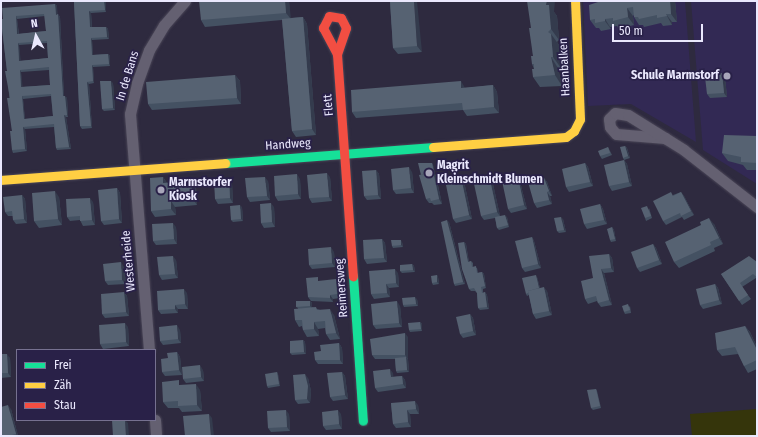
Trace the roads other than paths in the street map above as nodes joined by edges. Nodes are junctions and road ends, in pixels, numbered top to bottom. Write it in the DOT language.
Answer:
graph roads {
  1 [pos="185,1"];
  2 [pos="575,1"];
  3 [pos="337,54"];
  4 [pos="574,131"];
  5 [pos="665,138"];
  6 [pos="346,153"];
  7 [pos="134,170"];
  8 [pos="1,180"];
  9 [pos="757,207"];
  10 [pos="149,349"];
  11 [pos="154,421"];
  12 [pos="363,421"];
  13 [pos="156,434"];
  1 -- 7 [label="street, In de Bans"];
  2 -- 4 [label="street, Haanbalken"];
  3 -- 6 [label="street, Flett"];
  4 -- 6 [label="street, Handweg"];
  5 -- 9 [label="street"];
  6 -- 7 [label="street, Handweg"];
  6 -- 12 [label="street, Reimersweg"];
  7 -- 8 [label="street, Handweg"];
  7 -- 10 [label="street, Westerheide"];
  11 -- 13 [label="street"];
}
